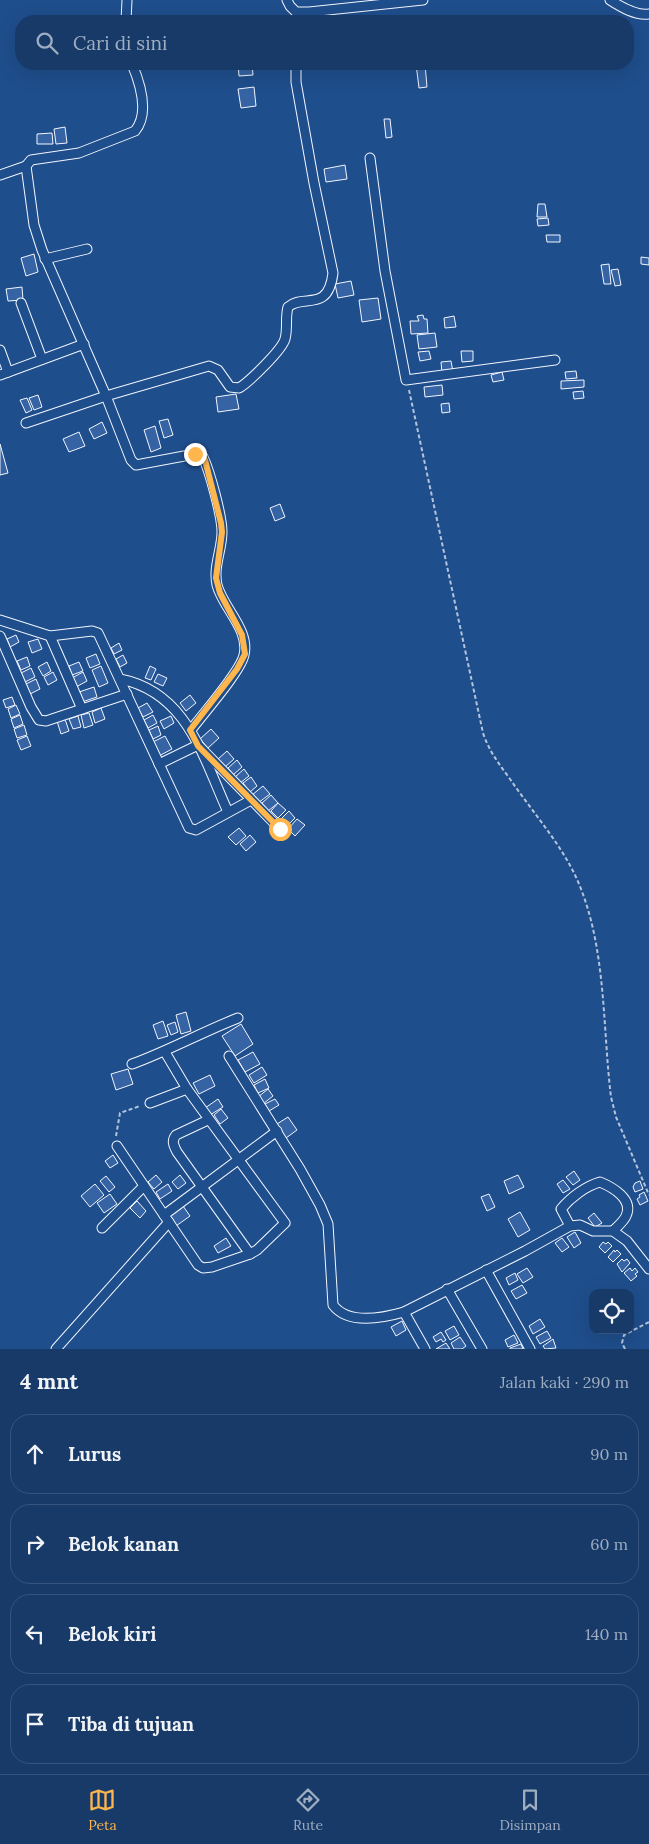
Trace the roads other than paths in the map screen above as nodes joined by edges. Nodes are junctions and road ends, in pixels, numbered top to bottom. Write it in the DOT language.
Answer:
graph roads {
  1 [pos="127,0"];
  2 [pos="287,0"];
  3 [pos="423,0"];
  4 [pos="610,0"];
  5 [pos="649,14"];
  6 [pos="126,15"];
  7 [pos="295,15"];
  8 [pos="311,15"];
  9 [pos="134,70"];
  10 [pos="296,70"];
  11 [pos="370,158"];
  12 [pos="26,166"];
  13 [pos="0,175"];
  14 [pos="87,249"];
  15 [pos="45,259"];
  16 [pos="21,303"];
  17 [pos="84,344"];
  18 [pos="0,350"];
  19 [pos="42,359"];
  20 [pos="555,360"];
  21 [pos="4,374"];
  22 [pos="106,396"];
  23 [pos="26,422"];
  24 [pos="0,620"];
  25 [pos="0,636"];
  26 [pos="50,636"];
  27 [pos="120,679"];
  28 [pos="127,694"];
  29 [pos="82,709"];
  30 [pos="190,730"];
  31 [pos="198,746"];
  32 [pos="159,764"];
  33 [pos="251,800"];
  34 [pos="228,812"];
  35 [pos="280,829"];
  36 [pos="238,1018"];
  37 [pos="165,1052"];
  38 [pos="229,1056"];
  39 [pos="132,1064"];
  40 [pos="186,1089"];
  41 [pos="150,1103"];
  42 [pos="208,1120"];
  43 [pos="277,1131"];
  44 [pos="117,1146"];
  45 [pos="238,1161"];
  46 [pos="144,1186"];
  47 [pos="201,1188"];
  48 [pos="166,1218"];
  49 [pos="570,1226"];
  50 [pos="102,1228"];
  51 [pos="613,1231"];
  52 [pos="250,1254"];
  53 [pos="649,1269"];
  54 [pos="486,1270"];
  55 [pos="447,1289"];
  56 [pos="404,1312"];
  57 [pos="56,1349"];
  58 [pos="425,1349"];
  59 [pos="482,1349"];
  60 [pos="530,1349"];
  1 -- 6 [label="street"];
  2 -- 7 [label="street"];
  3 -- 8 [label="street"];
  4 -- 5 [label="street"];
  9 -- 12 [label="street"];
  10 -- 22 [label="street"];
  11 -- 20 [label="street"];
  12 -- 13 [label="street"];
  12 -- 15 [label="street"];
  14 -- 15 [label="street"];
  15 -- 17 [label="street"];
  16 -- 19 [label="street"];
  17 -- 19 [label="street"];
  17 -- 22 [label="street"];
  18 -- 21 [label="street"];
  19 -- 21 [label="street"];
  22 -- 23 [label="street"];
  22 -- 30 [label="street"];
  24 -- 26 [label="street"];
  25 -- 29 [label="street"];
  26 -- 27 [label="street"];
  26 -- 29 [label="street"];
  27 -- 28 [label="street"];
  27 -- 30 [label="street"];
  28 -- 29 [label="street"];
  28 -- 32 [label="street"];
  30 -- 31 [label="street"];
  31 -- 32 [label="street"];
  31 -- 33 [label="street"];
  31 -- 34 [label="street"];
  32 -- 34 [label="street"];
  33 -- 34 [label="street"];
  33 -- 35 [label="street"];
  36 -- 37 [label="street"];
  37 -- 39 [label="street"];
  37 -- 40 [label="street"];
  38 -- 43 [label="street"];
  40 -- 41 [label="street"];
  40 -- 42 [label="street"];
  42 -- 45 [label="street"];
  42 -- 47 [label="street"];
  43 -- 45 [label="street"];
  43 -- 56 [label="street"];
  44 -- 46 [label="street"];
  45 -- 47 [label="street"];
  45 -- 52 [label="street"];
  46 -- 48 [label="street"];
  46 -- 50 [label="street"];
  47 -- 48 [label="street"];
  47 -- 52 [label="street"];
  48 -- 52 [label="street"];
  48 -- 57 [label="street"];
  49 -- 51 [label="street"];
  49 -- 51 [label="street"];
  49 -- 54 [label="street"];
  51 -- 53 [label="street"];
  54 -- 55 [label="street"];
  54 -- 60 [label="street"];
  55 -- 56 [label="street"];
  55 -- 59 [label="street"];
  56 -- 58 [label="street"];
}
